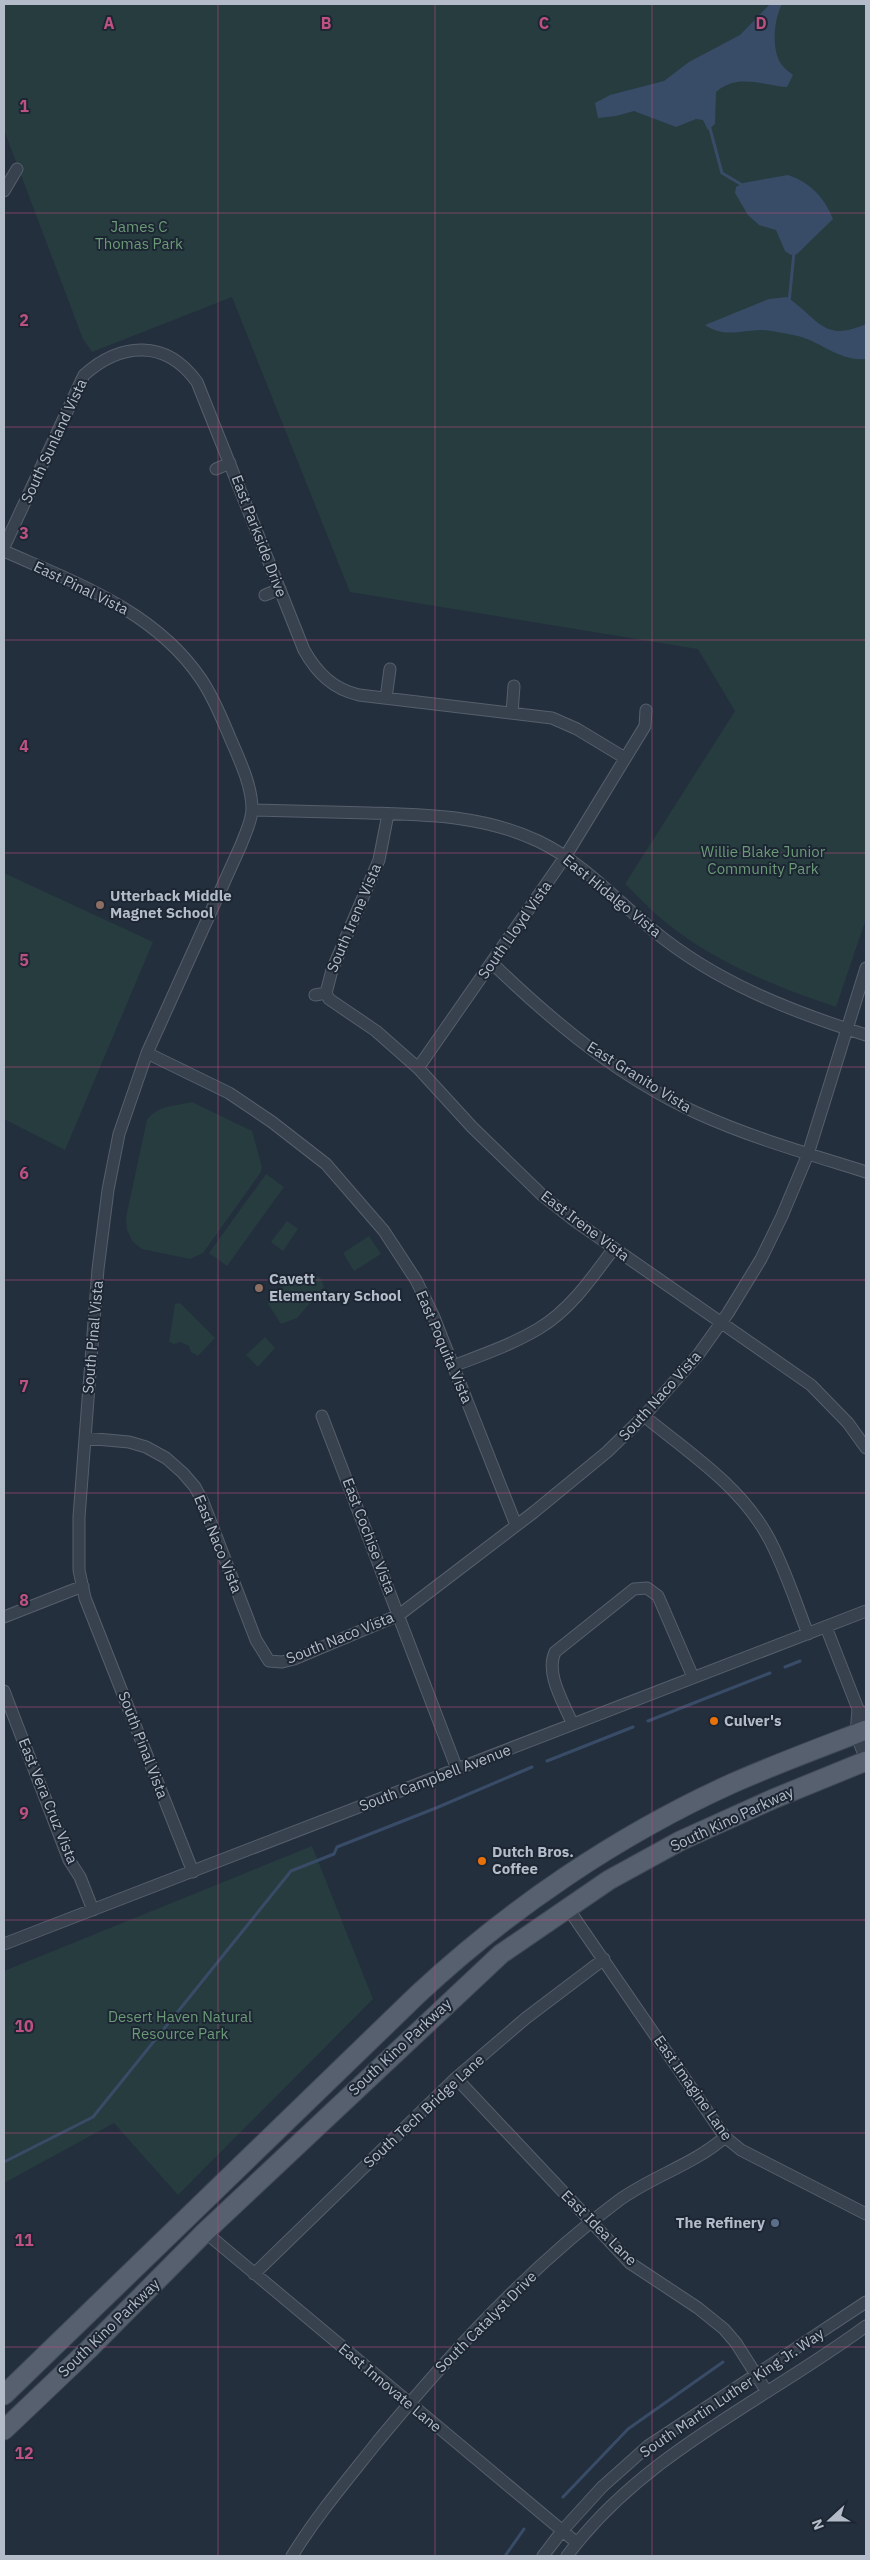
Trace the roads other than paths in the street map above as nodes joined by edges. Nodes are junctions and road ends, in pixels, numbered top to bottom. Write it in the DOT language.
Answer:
graph roads {
  1 [pos="17,169"];
  2 [pos="4,191"];
  3 [pos="151,351"];
  4 [pos="230,463"];
  5 [pos="216,469"];
  6 [pos="4,547"];
  7 [pos="4,551"];
  8 [pos="280,589"];
  9 [pos="265,595"];
  10 [pos="390,669"];
  11 [pos="514,686"];
  12 [pos="386,698"];
  13 [pos="646,710"];
  14 [pos="512,713"];
  15 [pos="625,758"];
  16 [pos="252,810"];
  17 [pos="388,814"];
  18 [pos="565,857"];
  19 [pos="492,963"];
  20 [pos="866,968"];
  21 [pos="320,994"];
  22 [pos="846,1029"];
  23 [pos="866,1035"];
  24 [pos="147,1053"];
  25 [pos="418,1068"];
  26 [pos="808,1154"];
  27 [pos="866,1172"];
  28 [pos="614,1248"];
  29 [pos="721,1323"];
  30 [pos="454,1366"];
  31 [pos="322,1416"];
  32 [pos="644,1416"];
  33 [pos="85,1438"];
  34 [pos="866,1448"];
  35 [pos="516,1525"];
  36 [pos="83,1586"];
  37 [pos="866,1612"];
  38 [pos="399,1615"];
  39 [pos="4,1617"];
  40 [pos="826,1627"];
  41 [pos="808,1634"];
  42 [pos="267,1666"];
  43 [pos="693,1677"];
  44 [pos="4,1691"];
  45 [pos="862,1712"];
  46 [pos="572,1723"];
  47 [pos="861,1732"];
  48 [pos="866,1760"];
  49 [pos="457,1769"];
  50 [pos="193,1872"];
  51 [pos="567,1908"];
  52 [pos="93,1910"];
  53 [pos="498,1926"];
  54 [pos="4,1944"];
  55 [pos="604,1959"];
  56 [pos="435,2014"];
  57 [pos="456,2078"];
  58 [pos="725,2137"];
  59 [pos="866,2214"];
  60 [pos="592,2222"];
  61 [pos="205,2232"];
  62 [pos="254,2274"];
  63 [pos="866,2302"];
  64 [pos="866,2326"];
  65 [pos="757,2376"];
  66 [pos="767,2392"];
  67 [pos="4,2395"];
  68 [pos="409,2404"];
  69 [pos="4,2430"];
  70 [pos="562,2531"];
  71 [pos="577,2543"];
  72 [pos="292,2556"];
  73 [pos="543,2556"];
  74 [pos="567,2556"];
  1 -- 2 [label="street"];
  3 -- 4 [label="street, East Parkside Drive"];
  3 -- 6 [label="street, South Sunland Vista"];
  4 -- 5 [label="street"];
  4 -- 8 [label="street, East Parkside Drive"];
  7 -- 16 [label="street, East Pinal Vista"];
  8 -- 9 [label="street"];
  8 -- 12 [label="street, East Parkside Drive"];
  10 -- 12 [label="street"];
  11 -- 14 [label="street"];
  12 -- 14 [label="street, East Parkside Drive"];
  13 -- 15 [label="street, South Lloyd Vista"];
  14 -- 15 [label="street, East Parkside Drive"];
  15 -- 18 [label="street, South Lloyd Vista"];
  16 -- 17 [label="street, East Hidalgo Vista"];
  16 -- 24 [label="street, South Pinal Vista"];
  17 -- 18 [label="street, East Hidalgo Vista"];
  17 -- 21 [label="street, South Irene Vista"];
  18 -- 19 [label="street, South Lloyd Vista"];
  18 -- 22 [label="street, East Hidalgo Vista"];
  19 -- 25 [label="street, South Lloyd Vista"];
  19 -- 26 [label="street, East Granito Vista"];
  20 -- 22 [label="street, South Naco Vista"];
  21 -- 25 [label="street, East Irene Vista"];
  22 -- 23 [label="street, East Hidalgo Vista"];
  22 -- 26 [label="street, South Naco Vista"];
  24 -- 30 [label="street, East Poquita Vista"];
  24 -- 33 [label="street, South Pinal Vista"];
  25 -- 28 [label="street, East Irene Vista"];
  26 -- 27 [label="street, East Granito Vista"];
  26 -- 29 [label="street, South Naco Vista"];
  28 -- 29 [label="street, East Irene Vista"];
  28 -- 30 [label="street"];
  29 -- 32 [label="street, South Naco Vista"];
  29 -- 34 [label="street, East Irene Vista"];
  30 -- 35 [label="street, East Poquita Vista"];
  31 -- 38 [label="street, East Cochise Vista"];
  32 -- 35 [label="street, South Naco Vista"];
  32 -- 41 [label="street"];
  33 -- 36 [label="street, South Pinal Vista"];
  33 -- 42 [label="street, East Naco Vista"];
  35 -- 38 [label="street, South Naco Vista"];
  36 -- 39 [label="street"];
  36 -- 50 [label="street, South Pinal Vista"];
  37 -- 40 [label="street, South Campbell Avenue"];
  38 -- 42 [label="street, South Naco Vista"];
  38 -- 49 [label="street, East Cochise Vista"];
  40 -- 41 [label="street, South Campbell Avenue"];
  40 -- 45 [label="street"];
  41 -- 43 [label="street, South Campbell Avenue"];
  43 -- 46 [label="street, South Campbell Avenue"];
  43 -- 46 [label="street"];
  44 -- 52 [label="street, East Vera Cruz Vista"];
  45 -- 47 [label="street"];
  46 -- 49 [label="street, South Campbell Avenue"];
  47 -- 48 [label="street"];
  47 -- 53 [label="main road, South Kino Parkway"];
  48 -- 51 [label="main road, South Kino Parkway"];
  49 -- 50 [label="street, South Campbell Avenue"];
  50 -- 52 [label="street, South Campbell Avenue"];
  51 -- 55 [label="street, East Imagine Lane"];
  51 -- 56 [label="main road, South Kino Parkway"];
  52 -- 54 [label="street, South Campbell Avenue"];
  53 -- 56 [label="main road"];
  53 -- 67 [label="main road, South Kino Parkway"];
  55 -- 57 [label="street, South Tech Bridge Lane"];
  55 -- 58 [label="street, East Imagine Lane"];
  56 -- 61 [label="main road, South Kino Parkway"];
  57 -- 60 [label="street, East Idea Lane"];
  57 -- 62 [label="street, South Tech Bridge Lane"];
  58 -- 59 [label="street, East Imagine Lane"];
  58 -- 60 [label="street, South Catalyst Drive"];
  60 -- 65 [label="street, East Idea Lane"];
  60 -- 68 [label="street, South Catalyst Drive"];
  61 -- 62 [label="street, East Innovate Lane"];
  61 -- 69 [label="main road, South Kino Parkway"];
  62 -- 68 [label="street, East Innovate Lane"];
  63 -- 65 [label="street, South Martin Luther King Jr. Way"];
  64 -- 66 [label="street, South Martin Luther King Jr. Way"];
  65 -- 66 [label="street, East Idea Lane"];
  65 -- 70 [label="street, South Martin Luther King Jr. Way"];
  66 -- 71 [label="street, South Martin Luther King Jr. Way"];
  68 -- 70 [label="street, East Innovate Lane"];
  68 -- 72 [label="street, South Catalyst Drive"];
  70 -- 71 [label="street, East Innovate Lane"];
  70 -- 73 [label="street, South Martin Luther King Jr. Way"];
  71 -- 74 [label="street, South Martin Luther King Jr. Way"];
}
